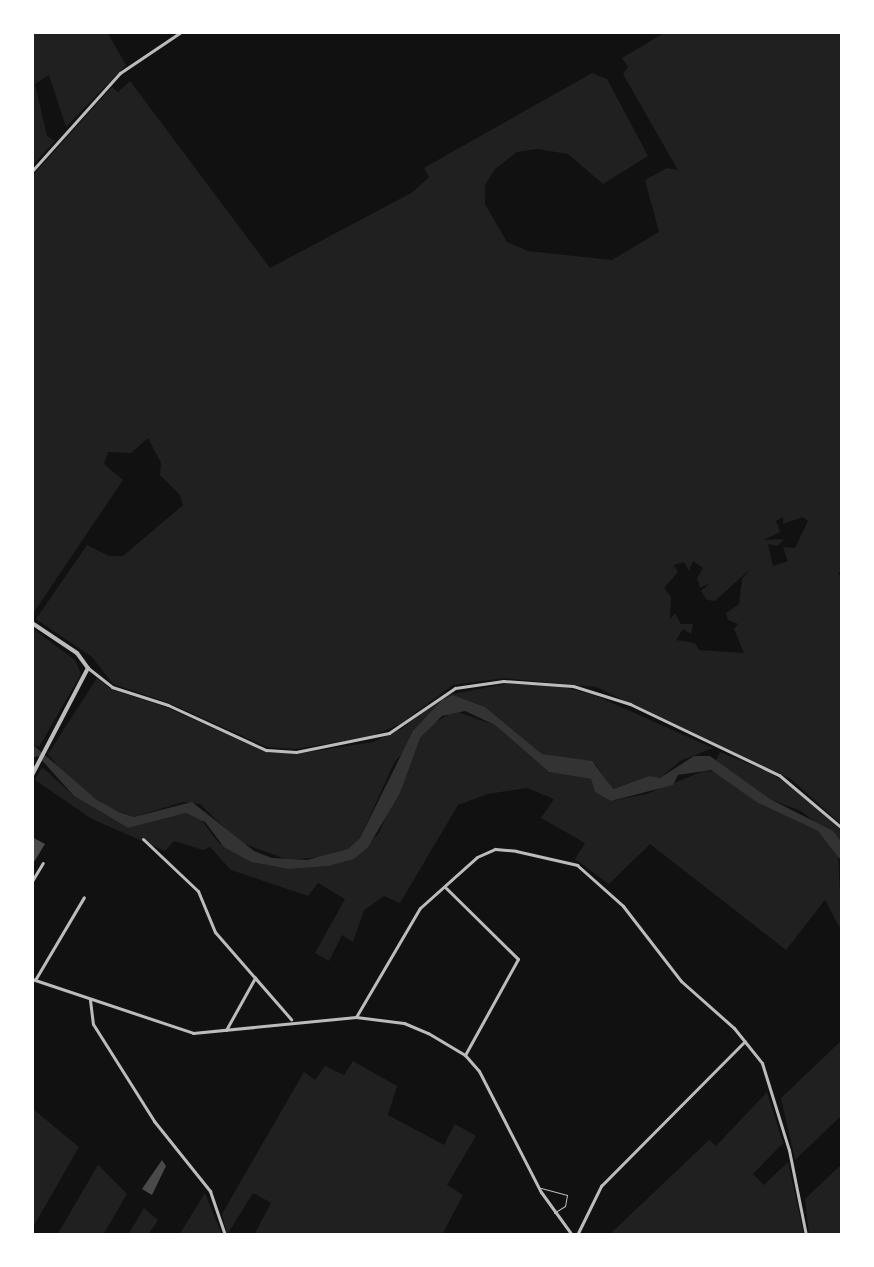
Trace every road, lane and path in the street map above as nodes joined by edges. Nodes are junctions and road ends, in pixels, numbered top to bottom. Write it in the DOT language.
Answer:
graph roads {
  1 [pos="181,32"];
  2 [pos="32,171"];
  3 [pos="32,623"];
  4 [pos="88,668"];
  5 [pos="32,774"];
  6 [pos="842,828"];
  7 [pos="143,839"];
  8 [pos="43,863"];
  9 [pos="32,881"];
  10 [pos="446,888"];
  11 [pos="84,897"];
  12 [pos="255,978"];
  13 [pos="34,980"];
  14 [pos="90,1000"];
  15 [pos="356,1017"];
  16 [pos="292,1020"];
  17 [pos="226,1030"];
  18 [pos="745,1041"];
  19 [pos="465,1055"];
  20 [pos="539,1188"];
  21 [pos="554,1213"];
  22 [pos="225,1235"];
  23 [pos="572,1235"];
  24 [pos="577,1235"];
  25 [pos="806,1235"];
  1 -- 2 [label="street"];
  3 -- 4 [label="street"];
  4 -- 5 [label="street"];
  4 -- 6 [label="street"];
  7 -- 12 [label="street"];
  8 -- 9 [label="street"];
  10 -- 15 [label="street"];
  10 -- 18 [label="street"];
  10 -- 19 [label="street"];
  11 -- 13 [label="street"];
  12 -- 16 [label="street"];
  12 -- 17 [label="street"];
  13 -- 14 [label="street"];
  14 -- 17 [label="street"];
  14 -- 22 [label="street"];
  15 -- 16 [label="street"];
  15 -- 19 [label="street"];
  16 -- 17 [label="street"];
  18 -- 24 [label="street"];
  18 -- 25 [label="street"];
  19 -- 20 [label="street"];
  20 -- 21 [label="street"];
  20 -- 21 [label="lane"];
  21 -- 23 [label="street"];
}
